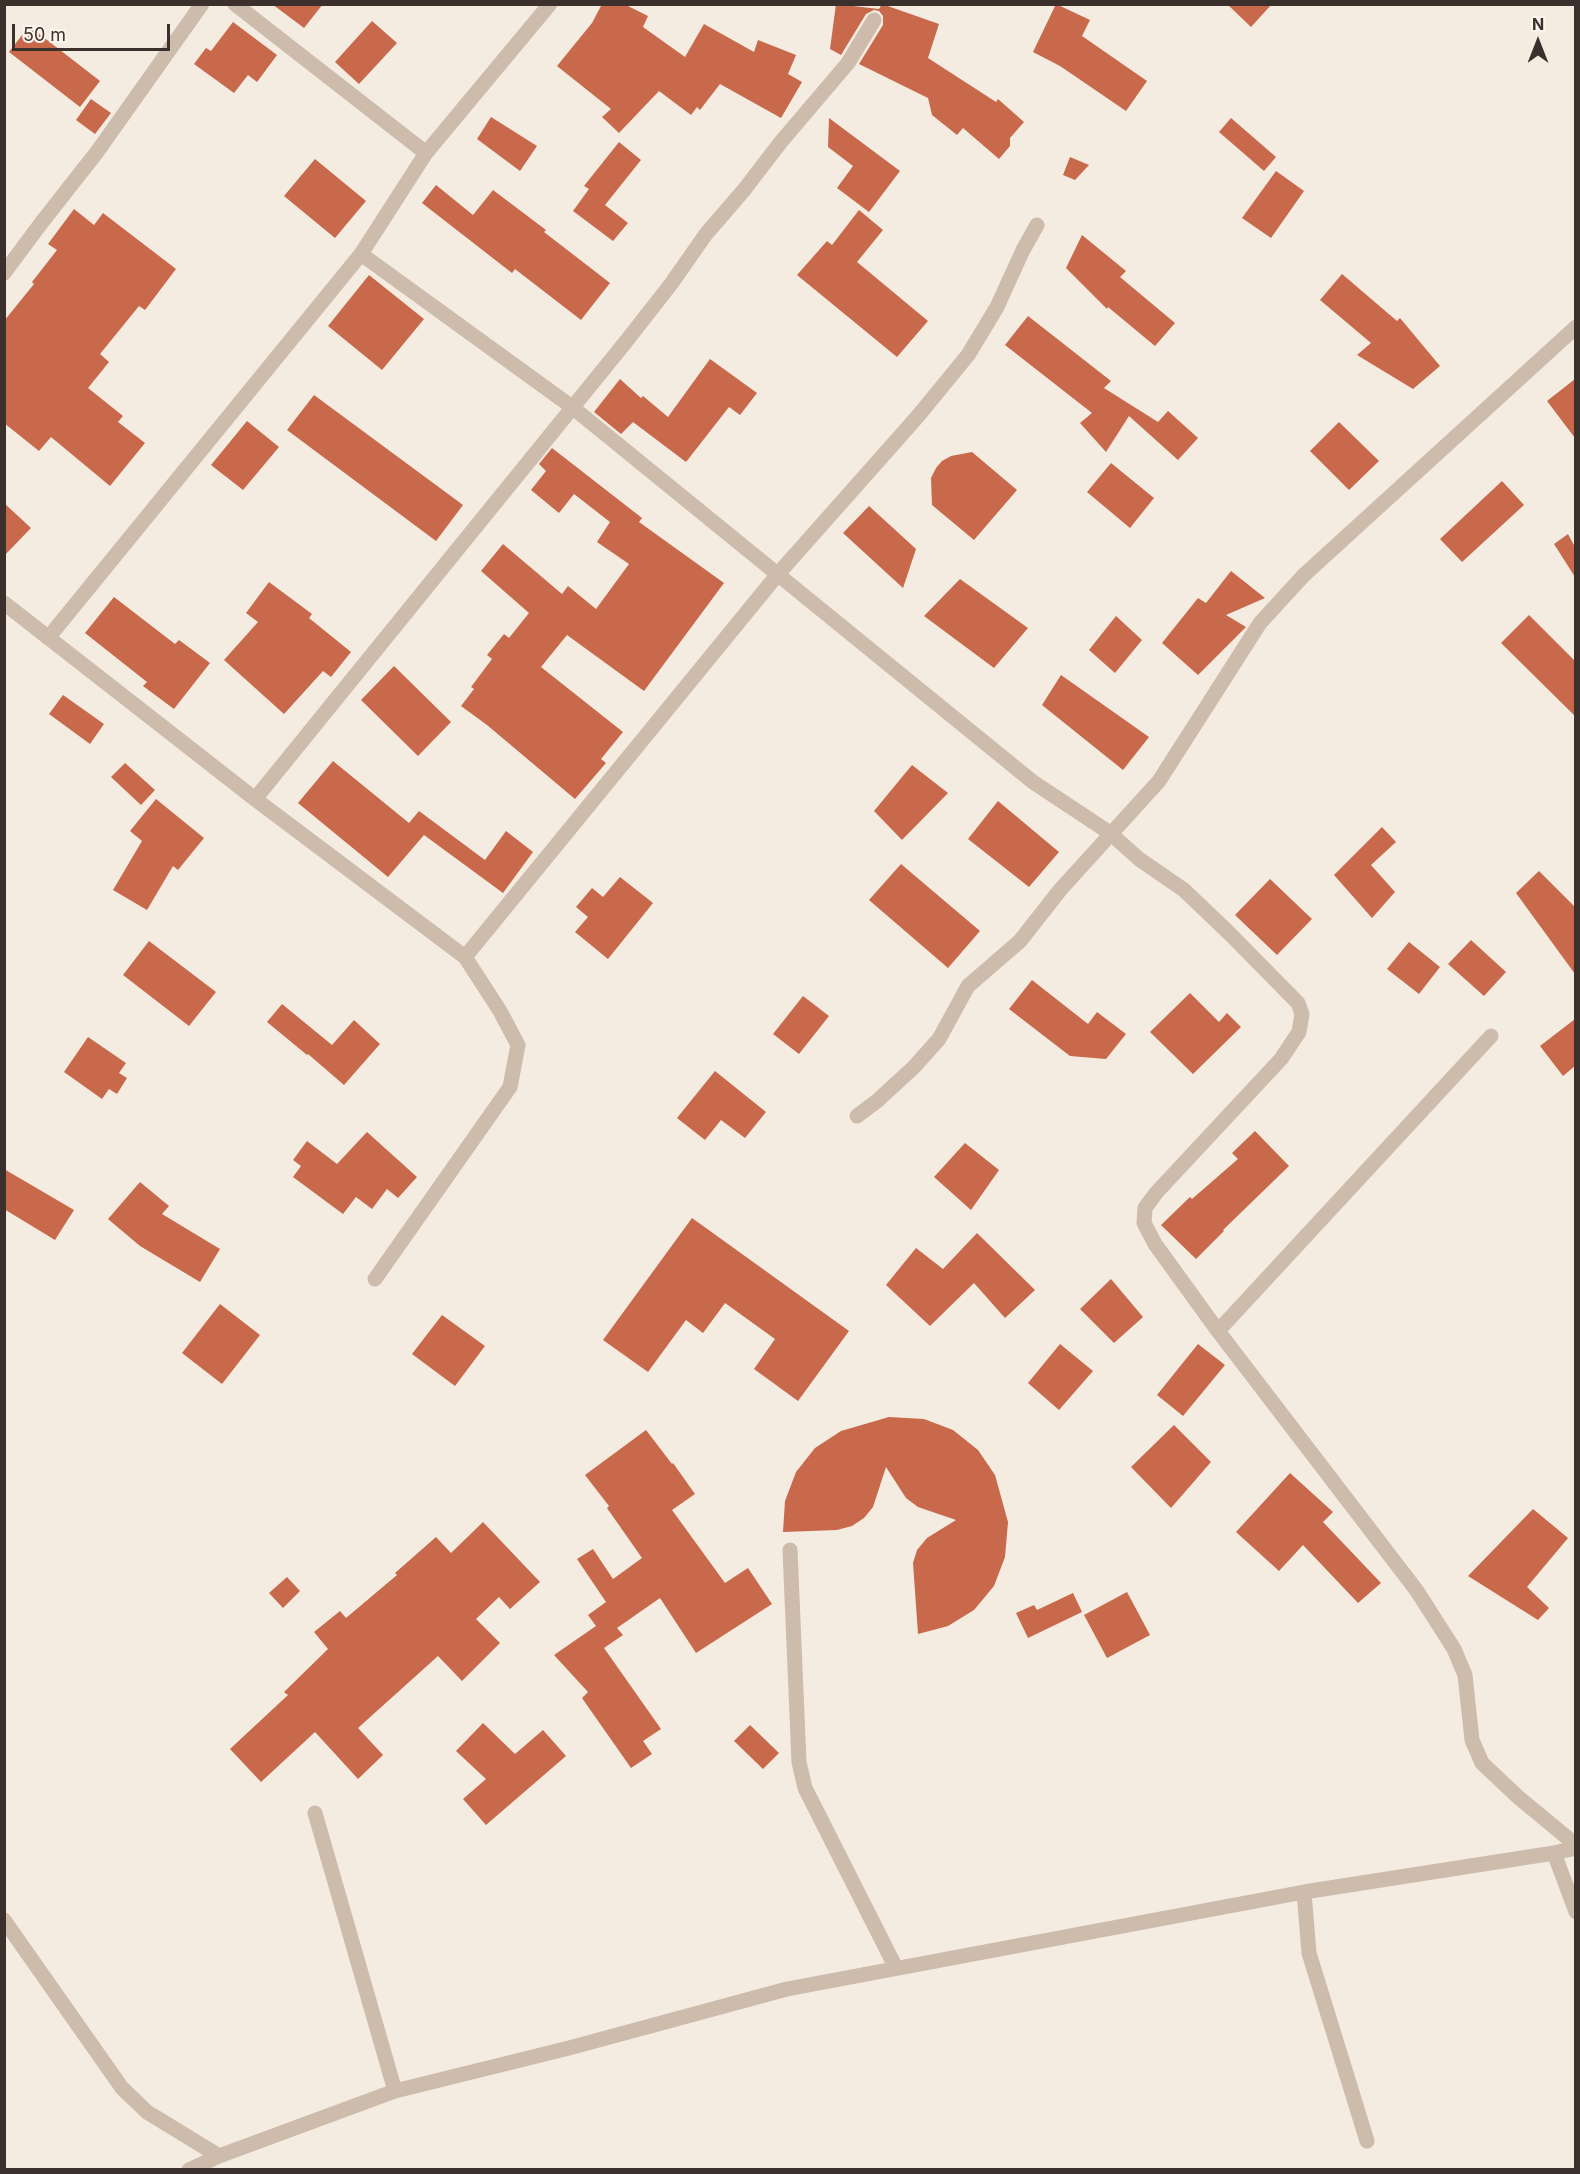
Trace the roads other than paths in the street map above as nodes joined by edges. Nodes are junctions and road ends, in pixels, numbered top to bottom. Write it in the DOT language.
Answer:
graph roads {
  1 [pos="202,4"];
  2 [pos="234,4"];
  3 [pos="550,4"];
  4 [pos="874,20"];
  5 [pos="426,153"];
  6 [pos="1038,225"];
  7 [pos="361,254"];
  8 [pos="4,273"];
  9 [pos="1575,327"];
  10 [pos="572,407"];
  11 [pos="778,574"];
  12 [pos="4,603"];
  13 [pos="48,638"];
  14 [pos="255,799"];
  15 [pos="1110,833"];
  16 [pos="465,957"];
  17 [pos="1491,1036"];
  18 [pos="856,1116"];
  19 [pos="375,1280"];
  20 [pos="1218,1330"];
  21 [pos="790,1550"];
  22 [pos="315,1813"];
  23 [pos="1575,1846"];
  24 [pos="1554,1853"];
  25 [pos="1304,1892"];
  26 [pos="1575,1912"];
  27 [pos="4,1920"];
  28 [pos="896,1968"];
  29 [pos="395,2091"];
  30 [pos="1367,2141"];
  31 [pos="219,2156"];
  32 [pos="189,2169"];
  1 -- 8 [label="street"];
  2 -- 5 [label="street"];
  3 -- 5 [label="street"];
  4 -- 10 [label="street"];
  5 -- 7 [label="street"];
  6 -- 11 [label="street"];
  7 -- 10 [label="street"];
  7 -- 13 [label="street"];
  9 -- 15 [label="street"];
  10 -- 11 [label="street"];
  10 -- 14 [label="street"];
  11 -- 15 [label="street"];
  11 -- 16 [label="street"];
  12 -- 13 [label="street"];
  13 -- 14 [label="street"];
  14 -- 16 [label="street"];
  15 -- 18 [label="street"];
  15 -- 20 [label="street"];
  16 -- 19 [label="street"];
  17 -- 20 [label="street"];
  20 -- 23 [label="street"];
  21 -- 28 [label="street"];
  22 -- 29 [label="street"];
  23 -- 24 [label="street"];
  24 -- 25 [label="street"];
  24 -- 26 [label="street"];
  25 -- 28 [label="street"];
  25 -- 30 [label="street"];
  27 -- 31 [label="street"];
  28 -- 29 [label="street"];
  29 -- 31 [label="street"];
  31 -- 32 [label="street"];
}
